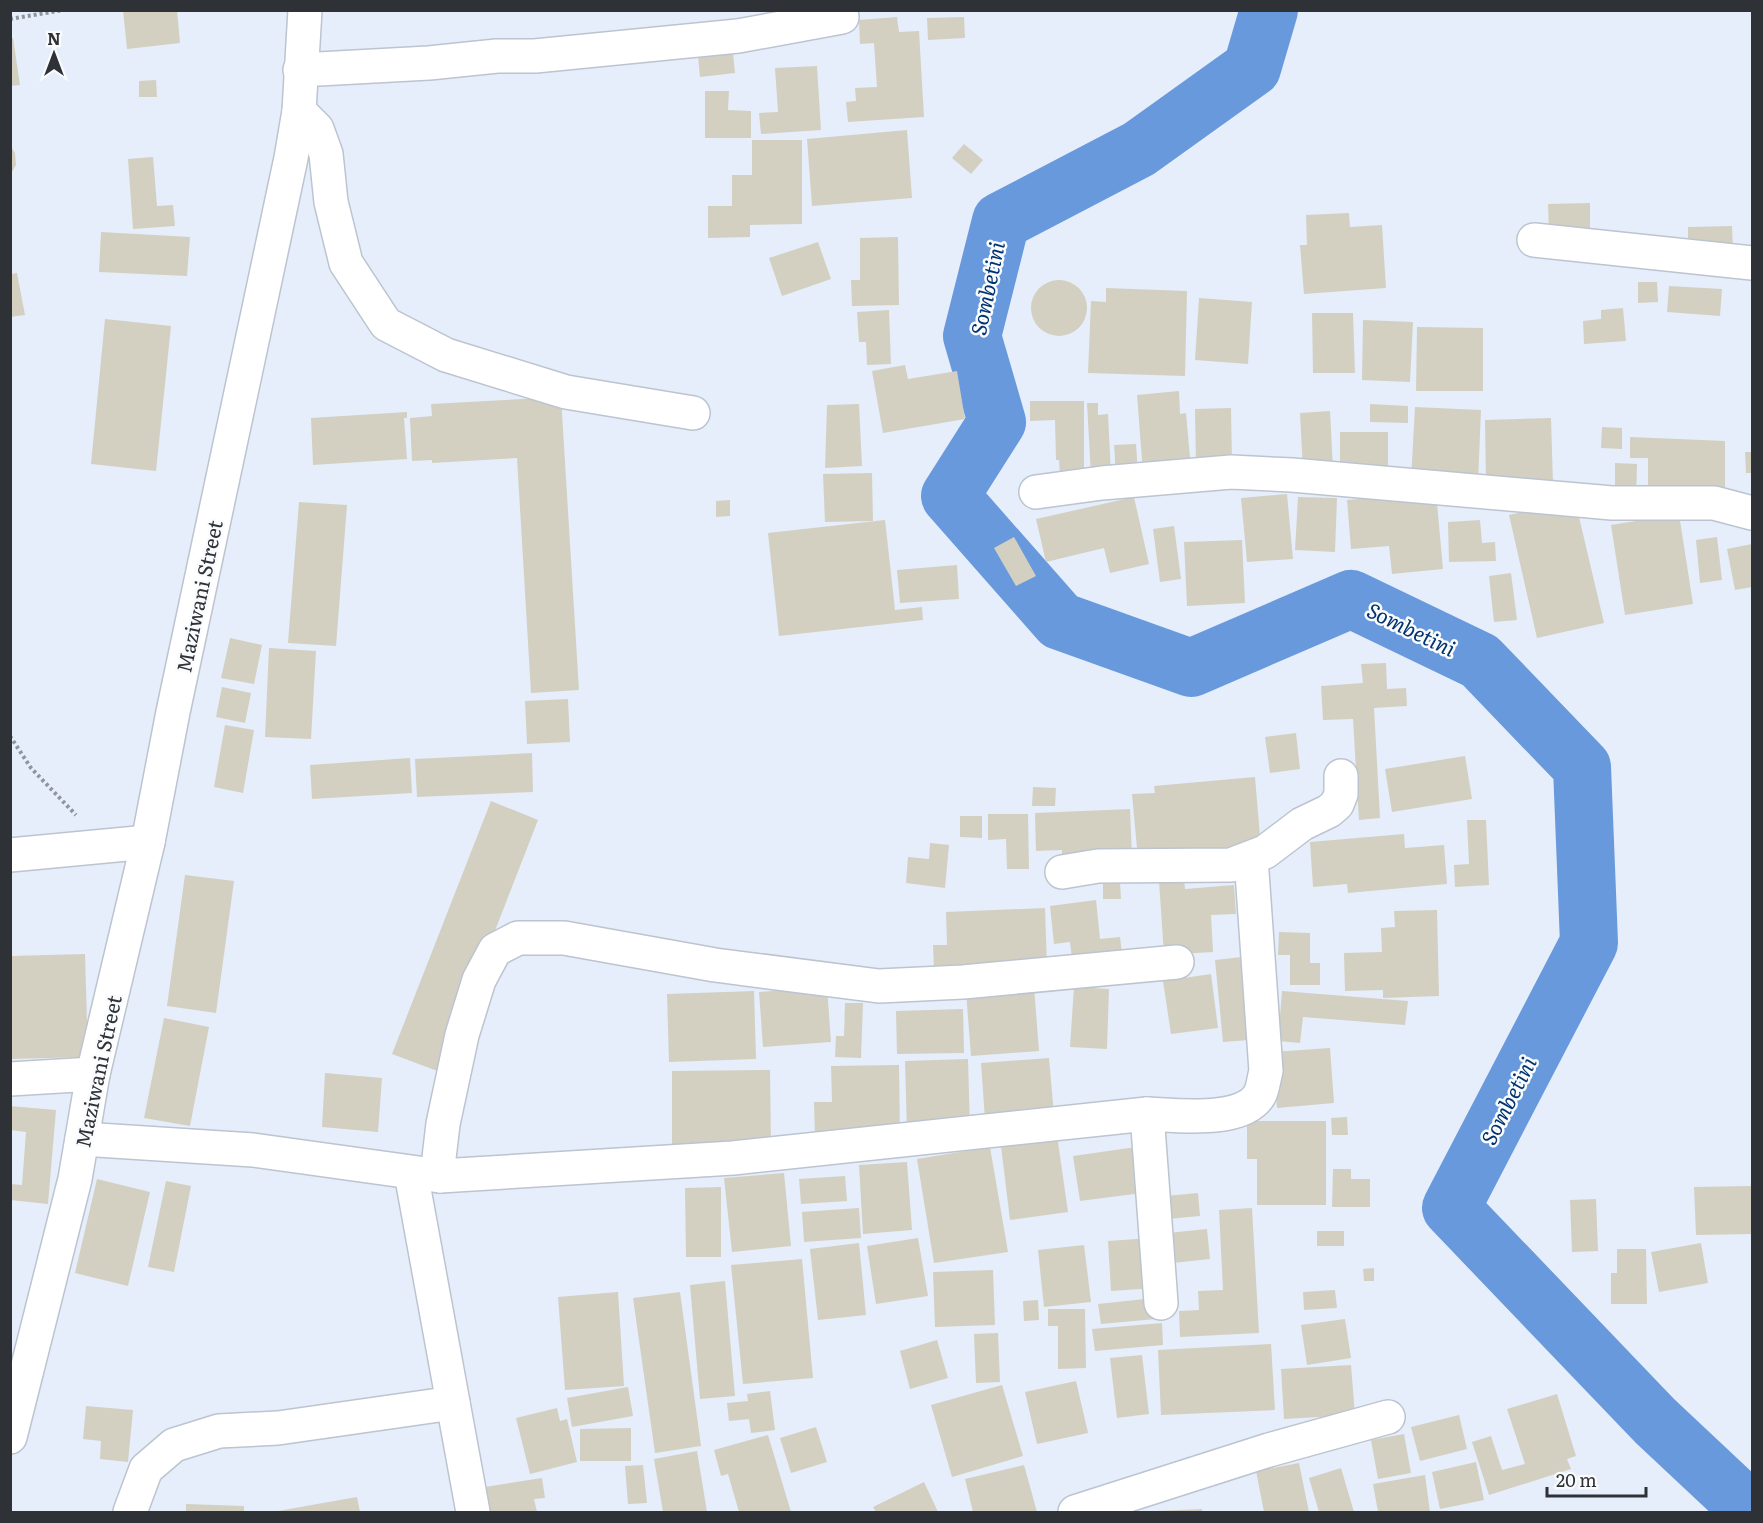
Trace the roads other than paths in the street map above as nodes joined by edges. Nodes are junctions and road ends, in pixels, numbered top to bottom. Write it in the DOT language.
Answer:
graph roads {
  1 [pos="305,10"];
  2 [pos="842,17"];
  3 [pos="300,70"];
  4 [pos="298,111"];
  5 [pos="1534,240"];
  6 [pos="1752,263"];
  7 [pos="693,413"];
  8 [pos="1036,492"];
  9 [pos="1752,513"];
  10 [pos="1341,776"];
  11 [pos="148,842"];
  12 [pos="10,855"];
  13 [pos="1251,858"];
  14 [pos="1062,872"];
  15 [pos="1177,962"];
  16 [pos="93,1074"];
  17 [pos="10,1079"];
  18 [pos="1146,1114"];
  19 [pos="82,1139"];
  20 [pos="426,1175"];
  21 [pos="1161,1303"];
  22 [pos="453,1403"];
  23 [pos="1389,1417"];
  24 [pos="10,1437"];
  25 [pos="130,1512"];
  26 [pos="473,1512"];
  27 [pos="1074,1512"];
  1 -- 3 [label="street, Maziwani Street"];
  2 -- 3 [label="street"];
  3 -- 4 [label="street, Maziwani Street"];
  4 -- 7 [label="street"];
  4 -- 11 [label="street, Maziwani Street"];
  5 -- 6 [label="street"];
  8 -- 9 [label="street"];
  10 -- 13 [label="street"];
  11 -- 12 [label="street"];
  11 -- 16 [label="street, Maziwani Street"];
  13 -- 14 [label="street"];
  13 -- 18 [label="street"];
  15 -- 20 [label="street"];
  16 -- 17 [label="street"];
  16 -- 19 [label="street, Maziwani Street"];
  18 -- 20 [label="street"];
  18 -- 21 [label="street"];
  19 -- 20 [label="street"];
  19 -- 24 [label="street, Maziwani Street"];
  20 -- 22 [label="street"];
  22 -- 25 [label="street"];
  22 -- 26 [label="street"];
  23 -- 27 [label="street"];
}
